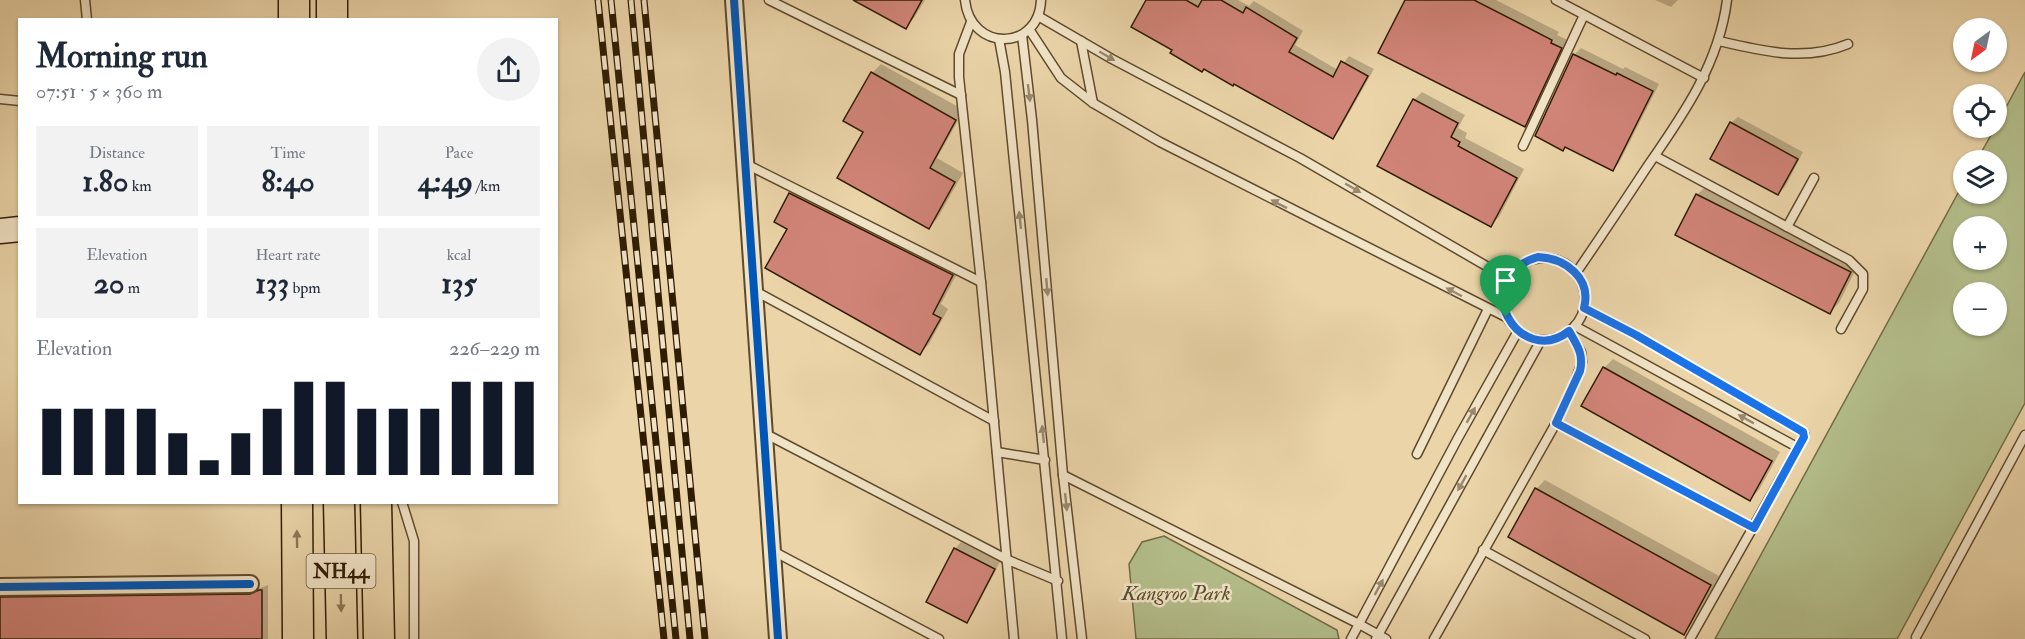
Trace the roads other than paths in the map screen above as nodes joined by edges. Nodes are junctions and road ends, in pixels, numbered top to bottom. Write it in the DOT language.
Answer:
graph roads {
  1 [pos="85,0"];
  2 [pos="294,0"];
  3 [pos="332,0"];
  4 [pos="734,0"];
  5 [pos="769,0"];
  6 [pos="965,0"];
  7 [pos="1041,0"];
  8 [pos="1556,0"];
  9 [pos="1727,0"];
  10 [pos="1584,15"];
  11 [pos="1038,16"];
  12 [pos="87,18"];
  13 [pos="294,18"];
  14 [pos="332,18"];
  15 [pos="971,22"];
  16 [pos="1025,32"];
  17 [pos="999,39"];
  18 [pos="1081,41"];
  19 [pos="1719,41"];
  20 [pos="1848,44"];
  21 [pos="1704,78"];
  22 [pos="961,94"];
  23 [pos="0,99"];
  24 [pos="18,101"];
  25 [pos="1094,102"];
  26 [pos="1523,146"];
  27 [pos="1655,156"];
  28 [pos="745,163"];
  29 [pos="1814,178"];
  30 [pos="1787,227"];
  31 [pos="18,229"];
  32 [pos="0,231"];
  33 [pos="1576,273"];
  34 [pos="1508,278"];
  35 [pos="981,282"];
  36 [pos="753,290"];
  37 [pos="1584,308"];
  38 [pos="1488,309"];
  39 [pos="1506,317"];
  40 [pos="1572,329"];
  41 [pos="1841,329"];
  42 [pos="1518,331"];
  43 [pos="1541,340"];
  44 [pos="994,421"];
  45 [pos="1556,423"];
  46 [pos="764,433"];
  47 [pos="2025,435"];
  48 [pos="1797,447"];
  49 [pos="997,452"];
  50 [pos="1417,454"];
  51 [pos="1045,460"];
  52 [pos="1063,475"];
  53 [pos="297,504"];
  54 [pos="339,504"];
  55 [pos="403,504"];
  56 [pos="376,513"];
  57 [pos="1754,528"];
  58 [pos="772,550"];
  59 [pos="1483,550"];
  60 [pos="1008,560"];
  61 [pos="1058,581"];
  62 [pos="250,584"];
  63 [pos="0,587"];
  64 [pos="1359,624"];
  65 [pos="1917,637"];
  66 [pos="1380,638"];
  67 [pos="298,639"];
  68 [pos="342,639"];
  69 [pos="379,639"];
  70 [pos="414,639"];
  71 [pos="778,639"];
  72 [pos="939,639"];
  73 [pos="1014,639"];
  74 [pos="1062,639"];
  75 [pos="1082,639"];
  76 [pos="1351,639"];
  77 [pos="1434,639"];
  78 [pos="1645,639"];
  79 [pos="1690,639"];
  1 -- 12 [label="lane"];
  2 -- 13 [label="highway"];
  3 -- 14 [label="highway"];
  4 -- 28 [label="street"];
  5 -- 22 [label="lane"];
  6 -- 15 [label="lane"];
  7 -- 11 [label="lane"];
  8 -- 10 [label="lane"];
  9 -- 19 [label="lane"];
  10 -- 21 [label="lane"];
  10 -- 26 [label="lane"];
  11 -- 16 [label="lane"];
  11 -- 18 [label="lane"];
  15 -- 17 [label="lane"];
  15 -- 22 [label="lane"];
  16 -- 17 [label="lane"];
  16 -- 25 [label="lane"];
  16 -- 52 [label="lane, one-way"];
  51 -- 17 [label="lane, one-way"];
  18 -- 25 [label="lane"];
  18 -- 34 [label="lane, one-way"];
  19 -- 20 [label="lane"];
  19 -- 21 [label="lane"];
  21 -- 27 [label="lane"];
  22 -- 35 [label="lane"];
  23 -- 24 [label="lane"];
  38 -- 25 [label="lane, one-way"];
  27 -- 30 [label="lane"];
  27 -- 33 [label="lane"];
  28 -- 35 [label="lane"];
  28 -- 36 [label="street"];
  29 -- 30 [label="lane"];
  30 -- 41 [label="lane"];
  31 -- 32 [label="street"];
  33 -- 34 [label="lane"];
  33 -- 37 [label="lane"];
  34 -- 39 [label="lane"];
  35 -- 44 [label="lane"];
  36 -- 44 [label="lane"];
  36 -- 46 [label="street"];
  37 -- 40 [label="lane"];
  37 -- 48 [label="lane"];
  38 -- 39 [label="lane"];
  38 -- 50 [label="lane"];
  39 -- 42 [label="lane"];
  40 -- 43 [label="lane"];
  40 -- 45 [label="lane"];
  48 -- 40 [label="lane, one-way"];
  42 -- 43 [label="lane"];
  64 -- 42 [label="lane, one-way"];
  43 -- 66 [label="lane, one-way"];
  44 -- 49 [label="lane"];
  45 -- 57 [label="lane"];
  45 -- 59 [label="lane"];
  46 -- 58 [label="street"];
  46 -- 60 [label="lane"];
  47 -- 65 [label="lane"];
  48 -- 57 [label="lane"];
  49 -- 51 [label="lane"];
  49 -- 60 [label="lane"];
  51 -- 61 [label="lane"];
  52 -- 64 [label="lane"];
  52 -- 75 [label="lane, one-way"];
  67 -- 53 [label="highway, NH44, one-way"];
  54 -- 68 [label="highway, NH44, one-way"];
  55 -- 70 [label="lane"];
  56 -- 69 [label="highway"];
  57 -- 79 [label="lane"];
  58 -- 71 [label="street"];
  58 -- 72 [label="lane"];
  59 -- 77 [label="lane"];
  59 -- 78 [label="lane"];
  60 -- 61 [label="lane"];
  60 -- 73 [label="lane"];
  61 -- 74 [label="lane"];
  62 -- 63 [label="street"];
  64 -- 66 [label="lane"];
  64 -- 76 [label="lane"];
}
